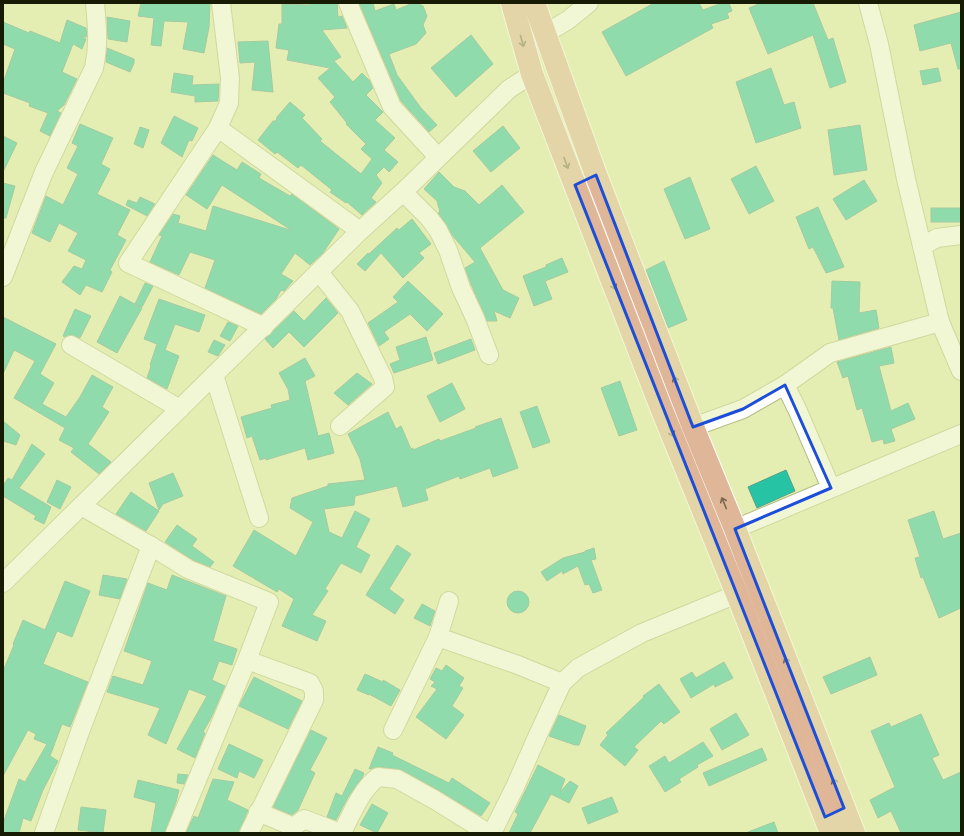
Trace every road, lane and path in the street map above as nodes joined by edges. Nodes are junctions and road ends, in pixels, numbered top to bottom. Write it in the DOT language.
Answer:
graph roads {
  1 [pos="95,3"];
  2 [pos="221,3"];
  3 [pos="348,3"];
  4 [pos="512,3"];
  5 [pos="534,3"];
  6 [pos="589,3"];
  7 [pos="868,3"];
  8 [pos="545,34"];
  9 [pos="532,74"];
  10 [pos="218,128"];
  11 [pos="438,157"];
  12 [pos="596,175"];
  13 [pos="575,185"];
  14 [pos="403,192"];
  15 [pos="360,231"];
  16 [pos="961,235"];
  17 [pos="930,242"];
  18 [pos="318,272"];
  19 [pos="3,277"];
  20 [pos="940,322"];
  21 [pos="264,327"];
  22 [pos="71,345"];
  23 [pos="489,355"];
  24 [pos="961,371"];
  25 [pos="214,375"];
  26 [pos="785,385"];
  27 [pos="180,409"];
  28 [pos="340,426"];
  29 [pos="693,426"];
  30 [pos="961,434"];
  31 [pos="832,488"];
  32 [pos="81,506"];
  33 [pos="259,518"];
  34 [pos="735,529"];
  35 [pos="151,546"];
  36 [pos="3,583"];
  37 [pos="737,594"];
  38 [pos="449,601"];
  39 [pos="759,621"];
  40 [pos="438,637"];
  41 [pos="247,660"];
  42 [pos="562,683"];
  43 [pos="393,730"];
  44 [pos="844,808"];
  45 [pos="258,812"];
  46 [pos="828,825"];
  47 [pos="44,833"];
  48 [pos="175,833"];
  49 [pos="249,833"];
  50 [pos="341,833"];
  51 [pos="488,833"];
  52 [pos="492,833"];
  53 [pos="854,833"];
  1 -- 19 [label="street"];
  2 -- 10 [label="street"];
  3 -- 11 [label="street"];
  4 -- 9 [label="main road, one-way"];
  5 -- 8 [label="main road"];
  6 -- 8 [label="street"];
  7 -- 17 [label="street"];
  8 -- 12 [label="main road"];
  9 -- 11 [label="street"];
  9 -- 13 [label="main road, one-way"];
  10 -- 15 [label="street"];
  10 -- 21 [label="street"];
  11 -- 14 [label="street"];
  12 -- 13 [label="main road"];
  29 -- 12 [label="main road, one-way"];
  13 -- 37 [label="main road, one-way"];
  14 -- 15 [label="street"];
  14 -- 23 [label="street"];
  15 -- 18 [label="street"];
  16 -- 17 [label="street"];
  17 -- 20 [label="street"];
  18 -- 21 [label="street"];
  18 -- 28 [label="street"];
  20 -- 24 [label="street"];
  20 -- 26 [label="street"];
  21 -- 25 [label="street"];
  22 -- 27 [label="street"];
  25 -- 27 [label="street"];
  25 -- 33 [label="street"];
  26 -- 29 [label="street"];
  26 -- 31 [label="street"];
  27 -- 32 [label="street"];
  34 -- 29 [label="main road, one-way"];
  30 -- 31 [label="street"];
  31 -- 34 [label="street"];
  32 -- 35 [label="street"];
  32 -- 36 [label="street"];
  34 -- 39 [label="main road"];
  35 -- 41 [label="street"];
  35 -- 47 [label="street"];
  37 -- 39 [label="main road"];
  37 -- 42 [label="street"];
  38 -- 40 [label="street"];
  44 -- 39 [label="main road, one-way"];
  39 -- 46 [label="main road"];
  40 -- 42 [label="street"];
  40 -- 43 [label="street"];
  41 -- 45 [label="street"];
  41 -- 48 [label="street"];
  42 -- 52 [label="street"];
  44 -- 46 [label="main road"];
  44 -- 53 [label="main road"];
  45 -- 49 [label="street"];
  45 -- 50 [label="street"];
  50 -- 51 [label="street"];
}
